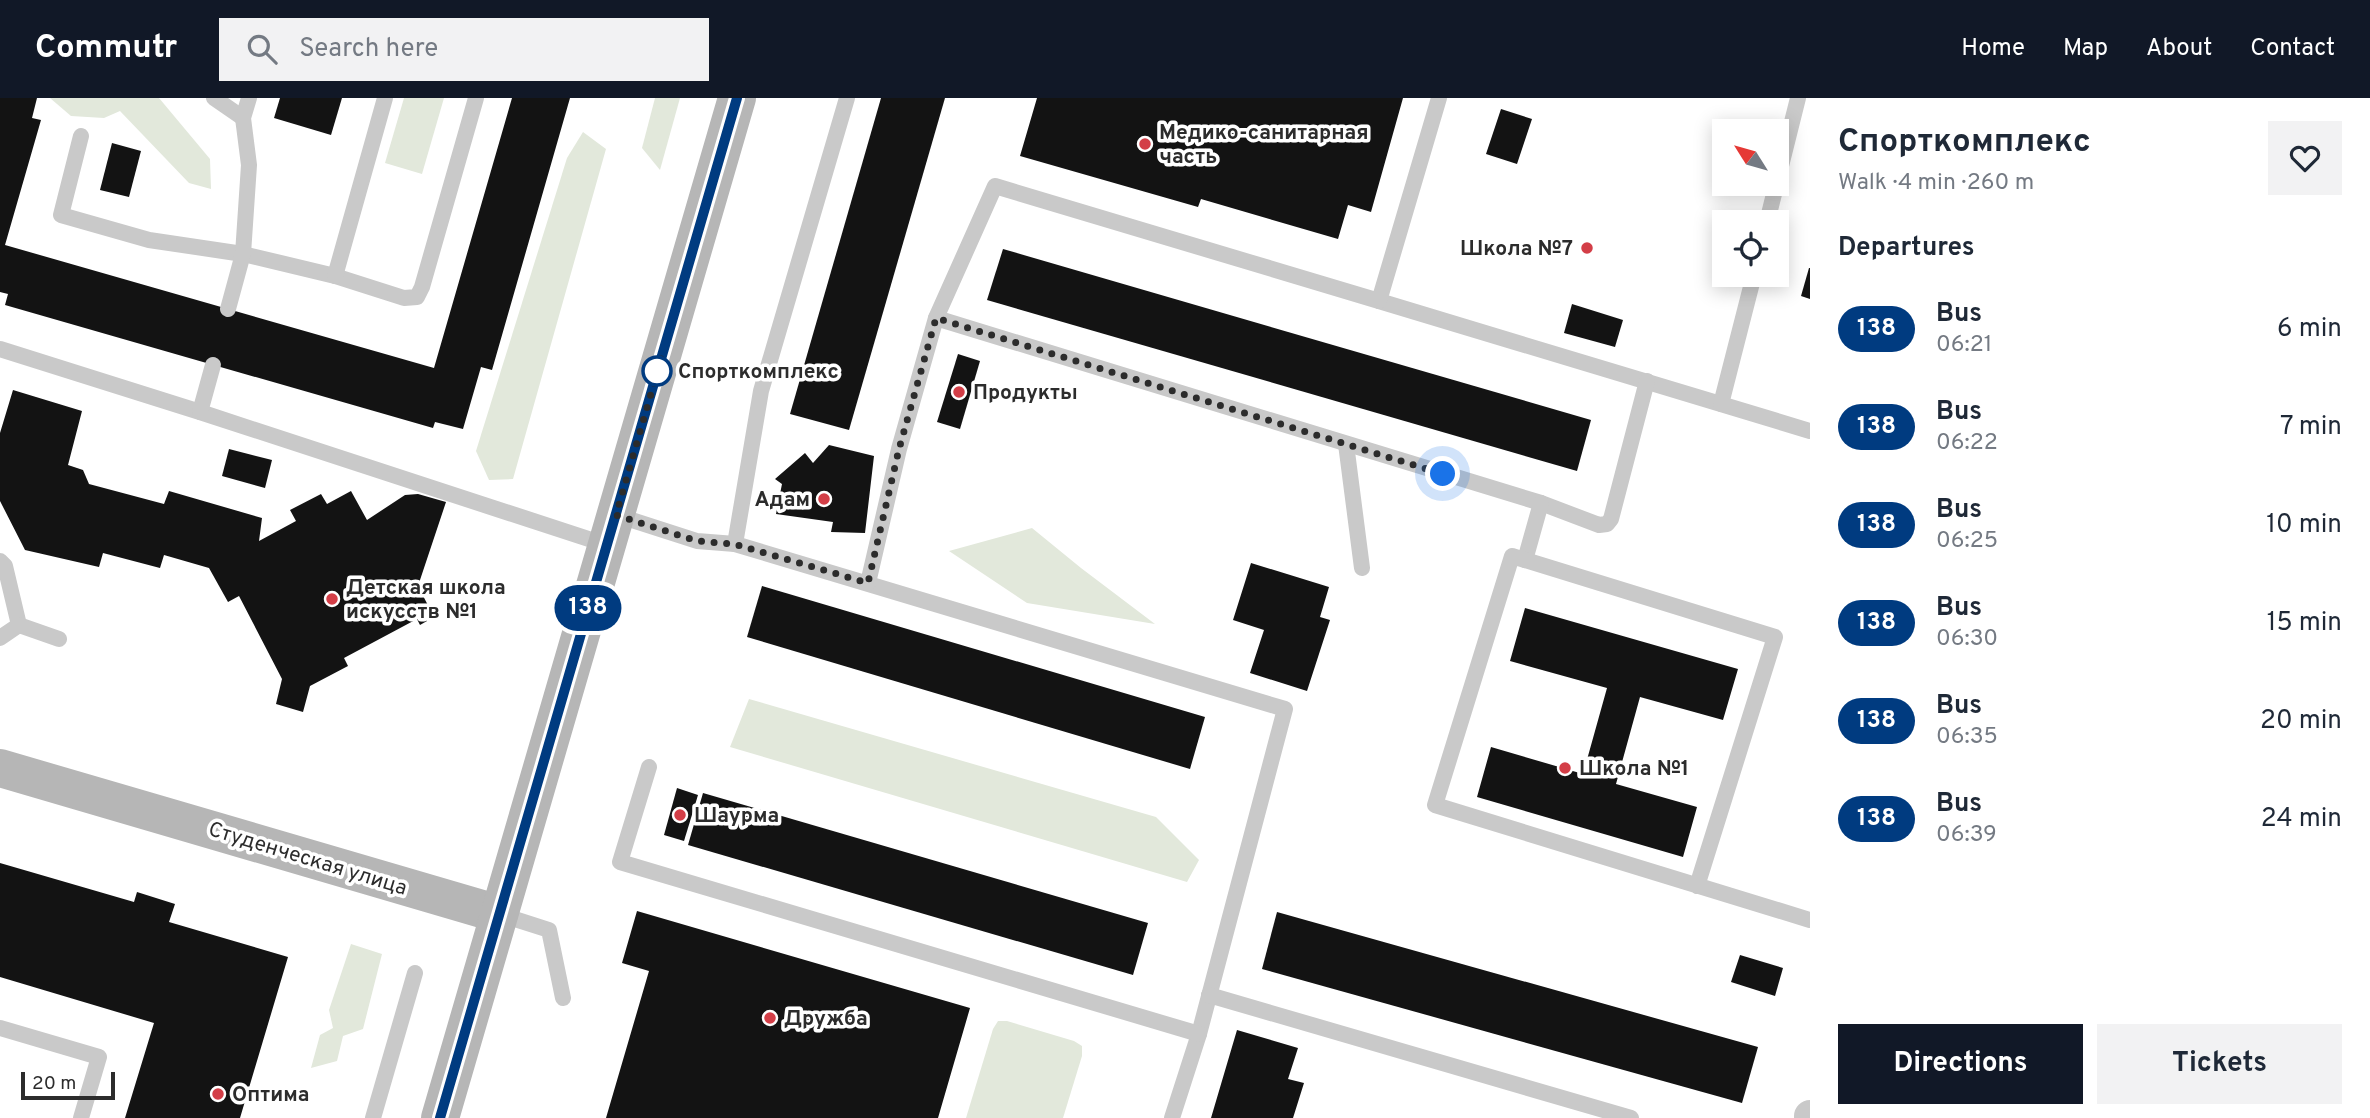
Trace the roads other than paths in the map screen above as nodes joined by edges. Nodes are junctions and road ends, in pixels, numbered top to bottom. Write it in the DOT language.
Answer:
graph roads {
  1 [pos="215,98"];
  2 [pos="249,98"];
  3 [pos="385,98"];
  4 [pos="476,98"];
  5 [pos="737,98"];
  6 [pos="846,98"];
  7 [pos="1439,98"];
  8 [pos="1798,98"];
  9 [pos="243,118"];
  10 [pos="81,136"];
  11 [pos="1770,210"];
  12 [pos="243,254"];
  13 [pos="335,276"];
  14 [pos="1751,287"];
  15 [pos="1379,301"];
  16 [pos="228,309"];
  17 [pos="936,318"];
  18 [pos="0,349"];
  19 [pos="213,365"];
  20 [pos="1647,381"];
  21 [pos="1721,404"];
  22 [pos="200,412"];
  23 [pos="1810,431"];
  24 [pos="1346,444"];
  25 [pos="1541,503"];
  26 [pos="611,530"];
  27 [pos="734,544"];
  28 [pos="1525,560"];
  29 [pos="0,561"];
  30 [pos="1362,568"];
  31 [pos="868,583"];
  32 [pos="19,625"];
  33 [pos="0,638"];
  34 [pos="59,639"];
  35 [pos="649,767"];
  36 [pos="0,768"];
  37 [pos="1697,886"];
  38 [pos="499,914"];
  39 [pos="1810,920"];
  40 [pos="415,972"];
  41 [pos="1209,995"];
  42 [pos="563,998"];
  43 [pos="0,1028"];
  44 [pos="1199,1034"];
  45 [pos="81,1118"];
  46 [pos="373,1118"];
  47 [pos="440,1118"];
  48 [pos="1172,1118"];
  49 [pos="1631,1118"];
  1 -- 9 [label="lane"];
  2 -- 9 [label="lane"];
  3 -- 13 [label="lane"];
  4 -- 13 [label="lane"];
  5 -- 26 [label="main road"];
  6 -- 27 [label="lane"];
  7 -- 15 [label="lane"];
  8 -- 11 [label="lane"];
  9 -- 12 [label="lane"];
  10 -- 12 [label="lane"];
  12 -- 13 [label="lane"];
  12 -- 16 [label="lane"];
  14 -- 21 [label="lane"];
  15 -- 17 [label="lane"];
  15 -- 20 [label="lane"];
  17 -- 24 [label="lane"];
  17 -- 31 [label="lane"];
  18 -- 22 [label="lane"];
  19 -- 22 [label="lane"];
  20 -- 21 [label="lane"];
  20 -- 25 [label="lane"];
  21 -- 23 [label="lane"];
  22 -- 26 [label="lane"];
  24 -- 25 [label="lane"];
  24 -- 30 [label="lane"];
  25 -- 28 [label="lane"];
  26 -- 27 [label="lane"];
  26 -- 38 [label="main road"];
  27 -- 31 [label="lane"];
  28 -- 37 [label="lane"];
  28 -- 37 [label="lane"];
  29 -- 32 [label="lane"];
  31 -- 41 [label="lane"];
  32 -- 33 [label="lane"];
  32 -- 34 [label="lane"];
  35 -- 44 [label="lane"];
  36 -- 38 [label="main road, Студенческая улица"];
  37 -- 39 [label="lane"];
  38 -- 42 [label="lane, Студенческая улица"];
  38 -- 47 [label="main road"];
  40 -- 46 [label="lane"];
  41 -- 44 [label="lane"];
  41 -- 49 [label="lane"];
  43 -- 45 [label="lane"];
  44 -- 48 [label="lane"];
}
